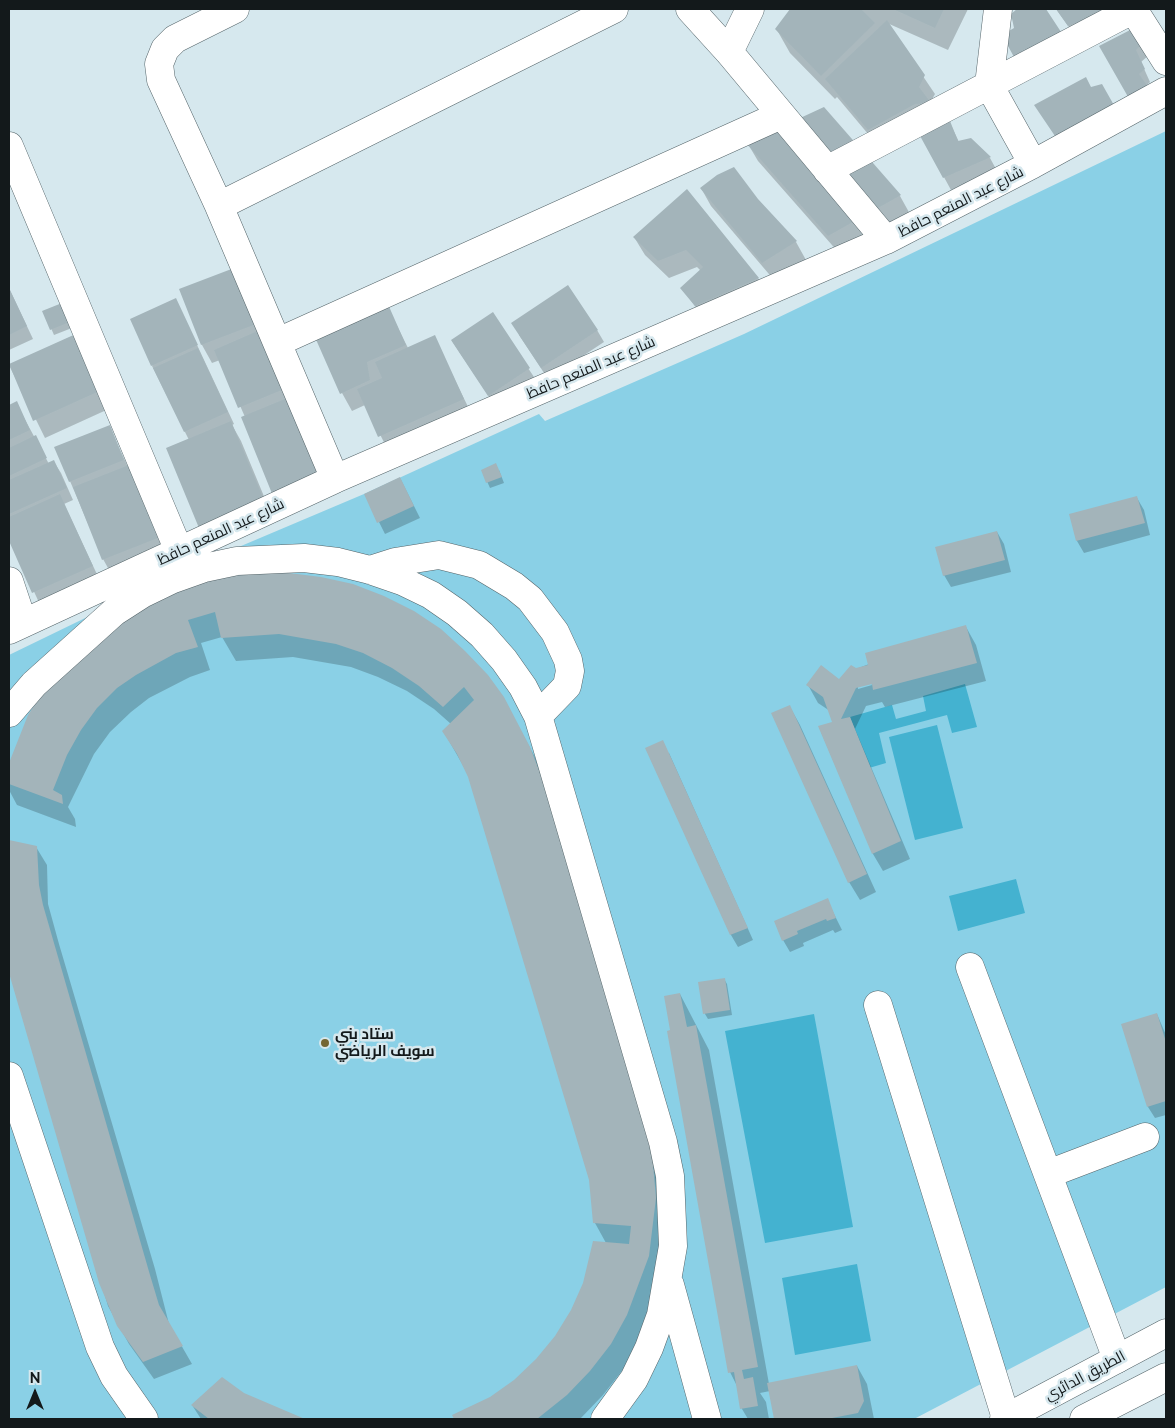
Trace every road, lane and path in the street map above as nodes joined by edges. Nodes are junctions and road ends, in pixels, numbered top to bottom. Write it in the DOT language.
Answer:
graph roads {
  1 [pos="235,9"];
  2 [pos="614,9"];
  3 [pos="690,9"];
  4 [pos="750,9"];
  5 [pos="998,9"];
  6 [pos="1134,9"];
  7 [pos="729,52"];
  8 [pos="1166,61"];
  9 [pos="989,85"];
  10 [pos="1166,91"];
  11 [pos="781,115"];
  12 [pos="9,146"];
  13 [pos="1033,164"];
  14 [pos="828,170"];
  15 [pos="219,206"];
  16 [pos="886,240"];
  17 [pos="278,342"];
  18 [pos="335,479"];
  19 [pos="179,551"];
  20 [pos="370,570"];
  21 [pos="9,580"];
  22 [pos="16,626"];
  23 [pos="9,713"];
  24 [pos="538,716"];
  25 [pos="970,967"];
  26 [pos="878,1005"];
  27 [pos="9,1076"];
  28 [pos="1145,1137"];
  29 [pos="1048,1174"];
  30 [pos="668,1281"];
  31 [pos="1166,1333"];
  32 [pos="1117,1359"];
  33 [pos="1166,1377"];
  34 [pos="144,1419"];
  35 [pos="605,1419"];
  36 [pos="706,1419"];
  37 [pos="1004,1419"];
  38 [pos="1084,1419"];
  1 -- 15 [label="main road"];
  2 -- 15 [label="main road"];
  3 -- 7 [label="main road"];
  4 -- 7 [label="main road"];
  5 -- 9 [label="main road"];
  6 -- 8 [label="main road"];
  6 -- 9 [label="main road"];
  7 -- 11 [label="main road"];
  9 -- 13 [label="main road"];
  9 -- 14 [label="main road"];
  10 -- 13 [label="main road, شارع عبد المنعم حافظ"];
  11 -- 14 [label="main road"];
  11 -- 17 [label="main road"];
  12 -- 19 [label="main road"];
  13 -- 16 [label="main road, شارع عبد المنعم حافظ"];
  14 -- 16 [label="main road"];
  15 -- 17 [label="main road"];
  16 -- 18 [label="main road, شارع عبد المنعم حافظ"];
  17 -- 18 [label="main road"];
  18 -- 19 [label="main road, شارع عبد المنعم حافظ"];
  19 -- 22 [label="main road, شارع عبد المنعم حافظ"];
  20 -- 23 [label="main road"];
  20 -- 24 [label="main road"];
  20 -- 24 [label="main road"];
  21 -- 22 [label="main road"];
  24 -- 30 [label="main road"];
  25 -- 29 [label="main road"];
  26 -- 37 [label="main road"];
  27 -- 34 [label="main road"];
  28 -- 29 [label="main road"];
  29 -- 32 [label="main road"];
  30 -- 35 [label="main road"];
  30 -- 36 [label="main road"];
  31 -- 32 [label="main road, الطريق الدائري"];
  32 -- 37 [label="main road, الطريق الدائري"];
  33 -- 38 [label="main road"];
}
